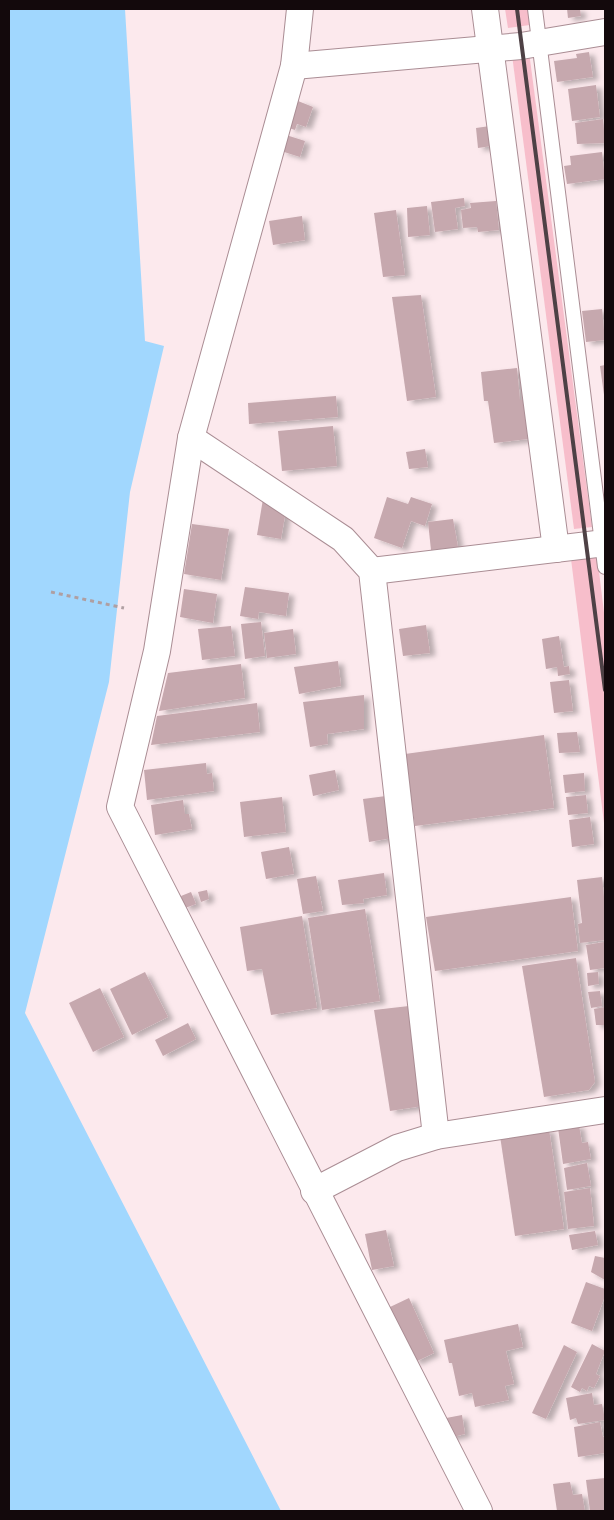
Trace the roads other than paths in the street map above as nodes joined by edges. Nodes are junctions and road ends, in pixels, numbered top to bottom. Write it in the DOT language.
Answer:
graph roads {
  1 [pos="300,9"];
  2 [pos="485,9"];
  3 [pos="535,9"];
  4 [pos="605,32"];
  5 [pos="540,42"];
  6 [pos="491,48"];
  7 [pos="294,66"];
  8 [pos="191,438"];
  9 [pos="556,549"];
  10 [pos="604,551"];
  11 [pos="372,571"];
  12 [pos="605,1110"];
  13 [pos="436,1136"];
  14 [pos="314,1191"];
  15 [pos="479,1511"];
  1 -- 7 [label="street"];
  2 -- 6 [label="street"];
  3 -- 5 [label="lane"];
  4 -- 5 [label="street"];
  5 -- 6 [label="street"];
  5 -- 10 [label="lane"];
  6 -- 7 [label="street"];
  6 -- 9 [label="street"];
  7 -- 8 [label="street"];
  8 -- 11 [label="street"];
  8 -- 14 [label="street"];
  9 -- 10 [label="street"];
  9 -- 11 [label="street"];
  11 -- 13 [label="street"];
  12 -- 13 [label="street"];
  13 -- 14 [label="street"];
  14 -- 15 [label="street"];
}
